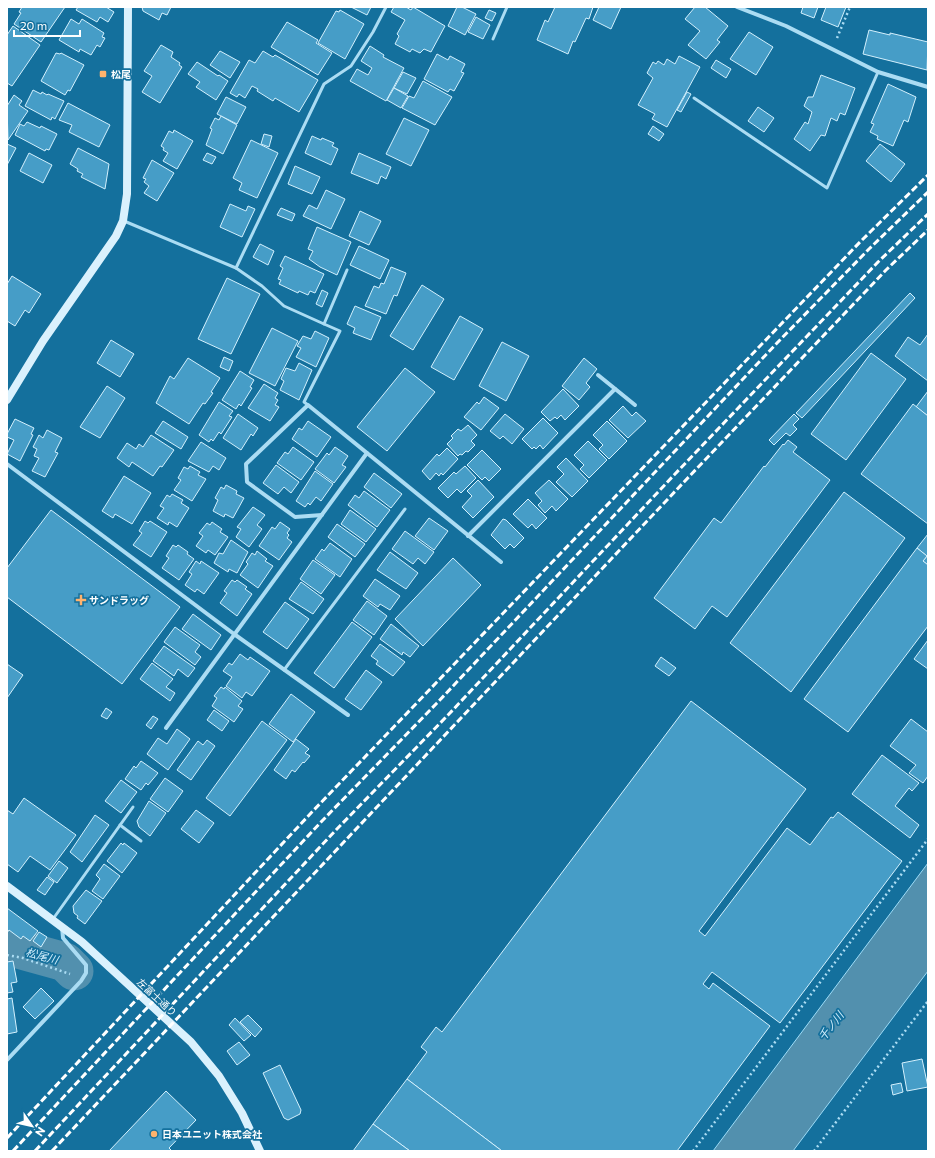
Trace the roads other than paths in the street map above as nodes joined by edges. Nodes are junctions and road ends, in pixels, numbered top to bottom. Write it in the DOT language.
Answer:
graph roads {
  1 [pos="128,7"];
  2 [pos="386,7"];
  3 [pos="507,7"];
  4 [pos="737,7"];
  5 [pos="493,39"];
  6 [pos="878,72"];
  7 [pos="928,87"];
  8 [pos="694,98"];
  9 [pos="123,221"];
  10 [pos="236,268"];
  11 [pos="347,270"];
  12 [pos="324,324"];
  13 [pos="598,374"];
  14 [pos="616,389"];
  15 [pos="7,400"];
  16 [pos="308,405"];
  17 [pos="634,405"];
  18 [pos="367,453"];
  19 [pos="7,464"];
  20 [pos="405,509"];
  21 [pos="322,515"];
  22 [pos="468,536"];
  23 [pos="501,562"];
  24 [pos="234,634"];
  25 [pos="284,670"];
  26 [pos="348,715"];
  27 [pos="166,728"];
  28 [pos="133,807"];
  29 [pos="120,825"];
  30 [pos="141,841"];
  31 [pos="7,886"];
  32 [pos="52,918"];
  33 [pos="62,926"];
  34 [pos="7,1060"];
  35 [pos="260,1151"];
  1 -- 9 [label="street"];
  2 -- 10 [label="lane"];
  3 -- 5 [label="lane"];
  4 -- 6 [label="street"];
  6 -- 7 [label="street"];
  6 -- 8 [label="lane"];
  9 -- 10 [label="lane"];
  9 -- 15 [label="street"];
  10 -- 12 [label="lane"];
  11 -- 12 [label="lane"];
  12 -- 16 [label="lane"];
  13 -- 14 [label="street"];
  14 -- 17 [label="street"];
  14 -- 22 [label="street"];
  16 -- 18 [label="street"];
  16 -- 21 [label="street"];
  18 -- 21 [label="street"];
  18 -- 22 [label="street"];
  19 -- 24 [label="street"];
  20 -- 25 [label="lane"];
  21 -- 24 [label="street"];
  22 -- 23 [label="street"];
  24 -- 25 [label="street"];
  24 -- 27 [label="street"];
  25 -- 26 [label="street"];
  28 -- 29 [label="lane"];
  29 -- 30 [label="lane"];
  29 -- 32 [label="lane"];
  31 -- 32 [label="street, 左富士通り"];
  32 -- 33 [label="street, 左富士通り"];
  33 -- 34 [label="street"];
  33 -- 35 [label="street, 左富士通り"];
}
